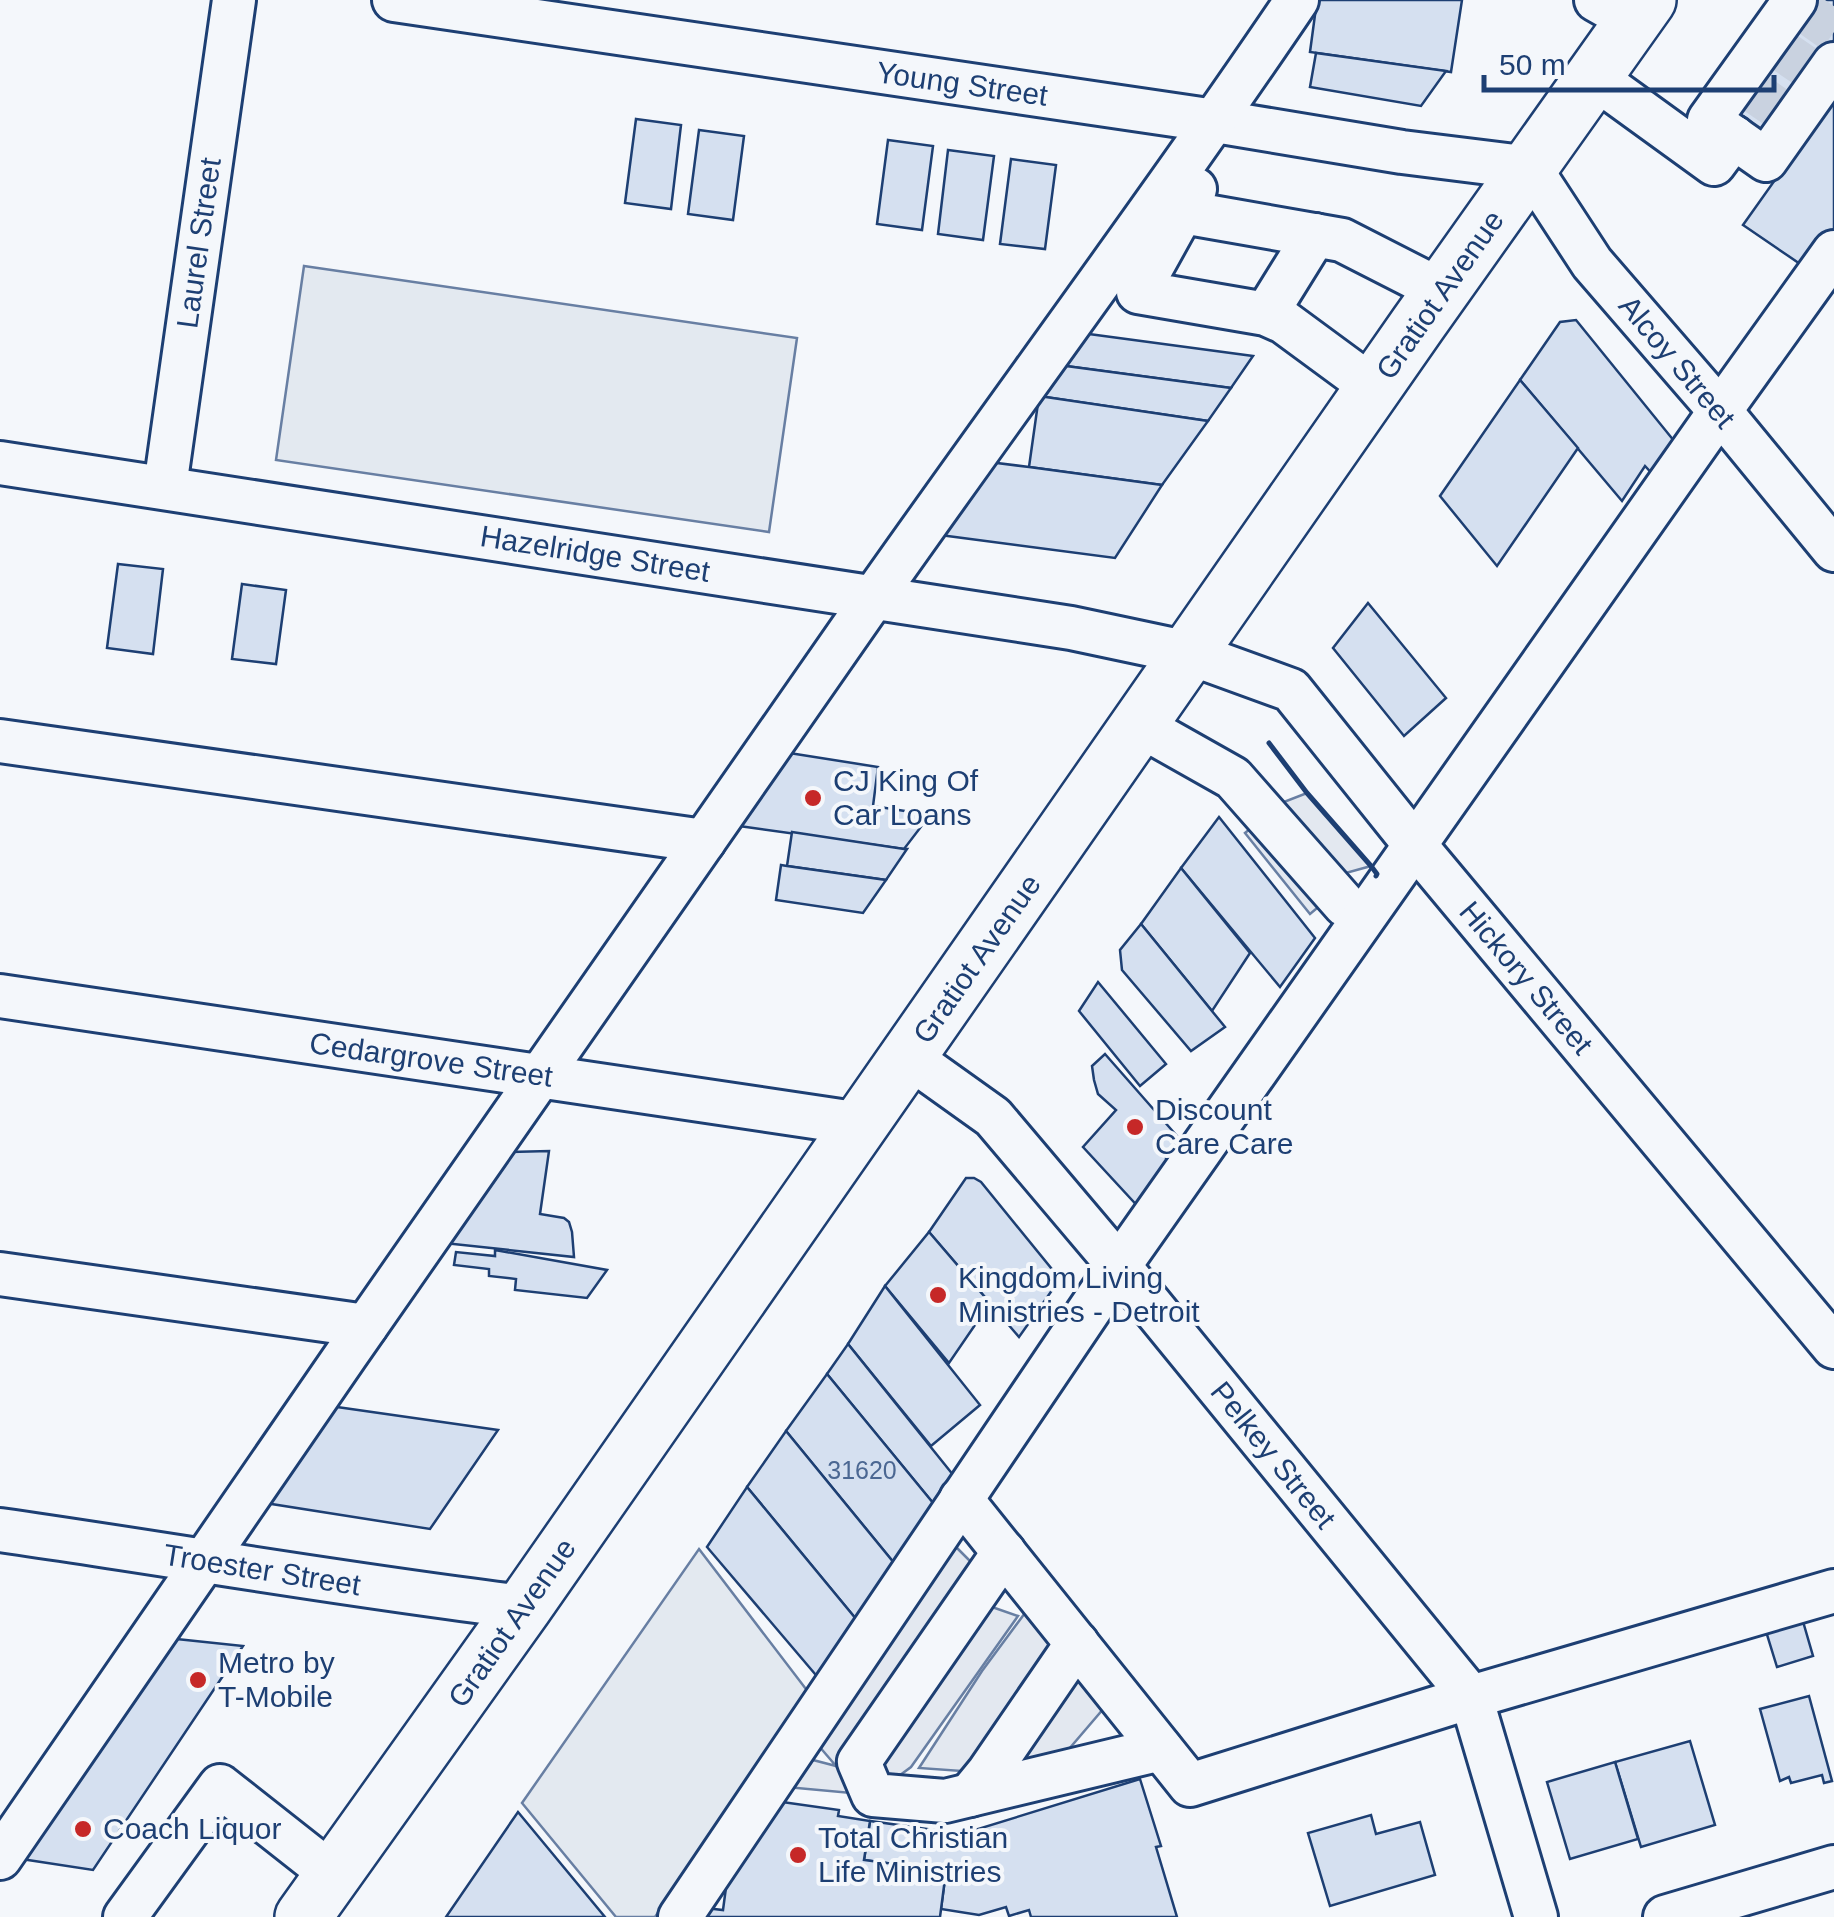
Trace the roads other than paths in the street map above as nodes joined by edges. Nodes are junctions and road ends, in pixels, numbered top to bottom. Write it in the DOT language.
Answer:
graph roads {
  1 [pos="234,0"];
  2 [pos="394,0"];
  3 [pos="1297,0"];
  4 [pos="1796,4"];
  5 [pos="1626,7"];
  6 [pos="1823,72"];
  7 [pos="1594,76"];
  8 [pos="1223,123"];
  9 [pos="1734,137"];
  10 [pos="1530,168"];
  11 [pos="1183,212"];
  12 [pos="1315,234"];
  13 [pos="1834,252"];
  14 [pos="1442,291"];
  15 [pos="1266,314"];
  16 [pos="1375,389"];
  17 [pos="1720,411"];
  18 [pos="0,463"];
  19 [pos="164,487"];
  20 [pos="1834,550"];
  21 [pos="874,597"];
  22 [pos="1189,653"];
  23 [pos="1139,725"];
  24 [pos="0,741"];
  25 [pos="704,840"];
  26 [pos="1415,845"];
  27 [pos="1345,906"];
  28 [pos="0,996"];
  29 [pos="909,1057"];
  30 [pos="539,1076"];
  31 [pos="861,1124"];
  32 [pos="1119,1266"];
  33 [pos="0,1274"];
  34 [pos="366,1326"];
  35 [pos="1834,1347"];
  36 [pos="961,1499"];
  37 [pos="0,1530"];
  38 [pos="1004,1552"];
  39 [pos="204,1560"];
  40 [pos="1834,1591"];
  41 [pos="524,1607"];
  42 [pos="1077,1643"];
  43 [pos="1470,1697"];
  44 [pos="1161,1749"];
  45 [pos="970,1795"];
  46 [pos="0,1858"];
  47 [pos="1834,1867"];
  48 [pos="318,1896"];
  49 [pos="124,1917"];
  50 [pos="680,1917"];
  51 [pos="1536,1917"];
  52 [pos="1665,1917"];
  1 -- 19 [label="street, Laurel Street"];
  2 -- 8 [label="street, Young Street"];
  3 -- 8 [label="street"];
  4 -- 9 [label="street"];
  5 -- 7 [label="main road, Gratiot Avenue"];
  6 -- 9 [label="street"];
  7 -- 9 [label="street"];
  7 -- 10 [label="main road, Gratiot Avenue"];
  8 -- 10 [label="street, Young Street"];
  8 -- 11 [label="street"];
  8 -- 21 [label="street"];
  10 -- 14 [label="main road, Gratiot Avenue"];
  10 -- 17 [label="street, Alcoy Street"];
  11 -- 12 [label="street"];
  11 -- 15 [label="street"];
  12 -- 14 [label="street"];
  12 -- 15 [label="street"];
  13 -- 17 [label="street"];
  14 -- 16 [label="main road, Gratiot Avenue"];
  15 -- 16 [label="street"];
  16 -- 22 [label="main road, Gratiot Avenue"];
  17 -- 20 [label="street, Alcoy Street"];
  17 -- 26 [label="street"];
  18 -- 19 [label="street, Hazelridge Street"];
  19 -- 21 [label="street, Hazelridge Street"];
  21 -- 22 [label="street, Hazelridge Street"];
  21 -- 25 [label="street"];
  22 -- 23 [label="main road, Gratiot Avenue"];
  22 -- 26 [label="street, Hickory Street"];
  23 -- 27 [label="street"];
  23 -- 29 [label="main road, Gratiot Avenue"];
  24 -- 25 [label="street"];
  25 -- 30 [label="street"];
  26 -- 32 [label="street"];
  26 -- 35 [label="street, Hickory Street"];
  28 -- 30 [label="street, Cedargrove Street"];
  29 -- 31 [label="main road, Gratiot Avenue"];
  29 -- 32 [label="street, Pelkey Street"];
  30 -- 31 [label="street, Cedargrove Street"];
  30 -- 34 [label="street"];
  31 -- 41 [label="main road, Gratiot Avenue"];
  32 -- 36 [label="street"];
  32 -- 43 [label="street, Pelkey Street"];
  33 -- 34 [label="street"];
  34 -- 39 [label="street"];
  36 -- 38 [label="street"];
  36 -- 50 [label="street"];
  37 -- 39 [label="street, Troester Street"];
  38 -- 42 [label="street"];
  38 -- 45 [label="street"];
  39 -- 41 [label="street, Troester Street"];
  39 -- 46 [label="street"];
  40 -- 43 [label="street"];
  41 -- 48 [label="main road, Gratiot Avenue"];
  42 -- 44 [label="street"];
  42 -- 45 [label="street"];
  43 -- 44 [label="street"];
  43 -- 51 [label="street, Pelkey Street"];
  44 -- 45 [label="street"];
  47 -- 52 [label="street"];
  48 -- 49 [label="street"];
}
